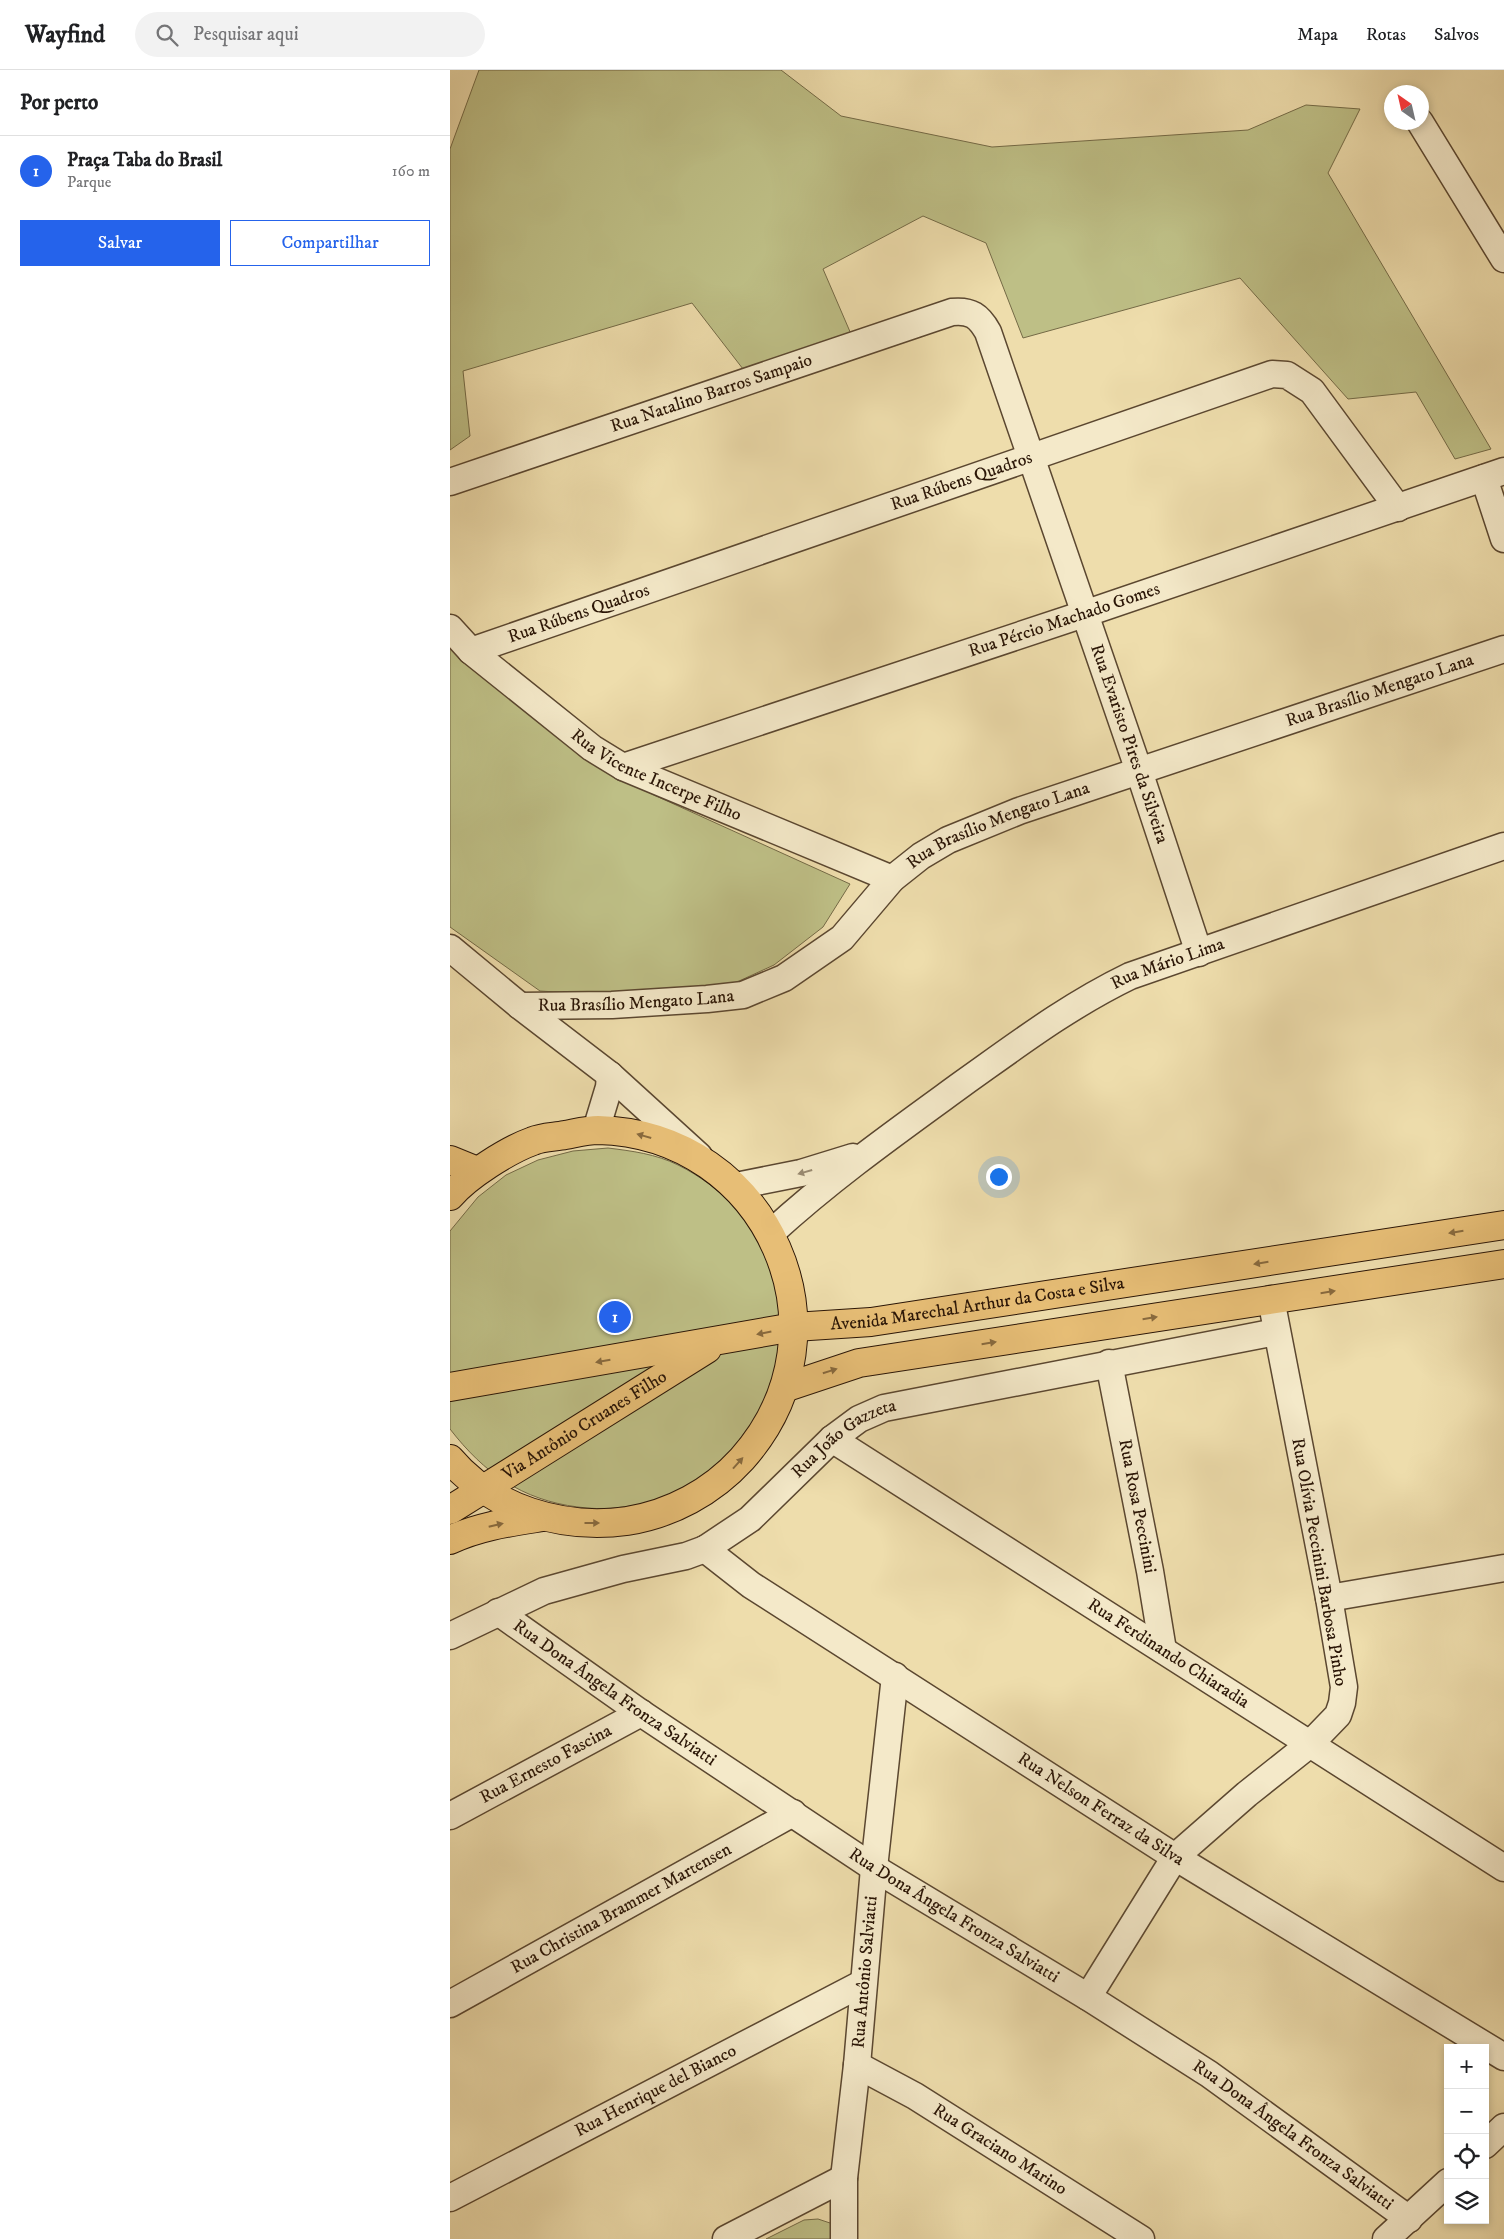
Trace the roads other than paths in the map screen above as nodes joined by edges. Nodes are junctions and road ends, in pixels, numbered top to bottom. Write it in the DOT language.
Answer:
graph roads {
  1 [pos="1425,130"];
  2 [pos="1504,259"];
  3 [pos="973,313"];
  4 [pos="1031,456"];
  5 [pos="1494,474"];
  6 [pos="450,482"];
  7 [pos="1398,508"];
  8 [pos="1504,539"];
  9 [pos="1084,614"];
  10 [pos="450,628"];
  11 [pos="1504,649"];
  12 [pos="471,651"];
  13 [pos="623,767"];
  14 [pos="1139,771"];
  15 [pos="1504,846"];
  16 [pos="892,880"];
  17 [pos="450,948"];
  18 [pos="1199,954"];
  19 [pos="520,1006"];
  20 [pos="610,1075"];
  21 [pos="596,1130"];
  22 [pos="868,1152"];
  23 [pos="450,1160"];
  24 [pos="705,1162"];
  25 [pos="476,1171"];
  26 [pos="736,1186"];
  27 [pos="450,1196"];
  28 [pos="1504,1225"];
  29 [pos="771,1233"];
  30 [pos="1290,1258"];
  31 [pos="1504,1264"];
  32 [pos="789,1282"];
  33 [pos="1284,1298"];
  34 [pos="847,1323"];
  35 [pos="794,1327"];
  36 [pos="1276,1332"];
  37 [pos="719,1342"];
  38 [pos="1109,1363"];
  39 [pos="450,1387"];
  40 [pos="784,1388"];
  41 [pos="832,1439"];
  42 [pos="453,1462"];
  43 [pos="482,1488"];
  44 [pos="450,1500"];
  45 [pos="450,1510"];
  46 [pos="544,1517"];
  47 [pos="450,1540"];
  48 [pos="705,1549"];
  49 [pos="1504,1568"];
  50 [pos="1329,1598"];
  51 [pos="498,1612"];
  52 [pos="450,1636"];
  53 [pos="1163,1650"];
  54 [pos="895,1676"];
  55 [pos="641,1713"];
  56 [pos="1310,1744"];
  57 [pos="793,1813"];
  58 [pos="450,1816"];
  59 [pos="1175,1857"];
  60 [pos="874,1868"];
  61 [pos="1504,1868"];
  62 [pos="863,1983"];
  63 [pos="1088,1997"];
  64 [pos="450,2004"];
  65 [pos="1504,2057"];
  66 [pos="857,2065"];
  67 [pos="1504,2127"];
  68 [pos="1489,2141"];
  69 [pos="844,2178"];
  70 [pos="1444,2186"];
  71 [pos="450,2198"];
  72 [pos="1409,2219"];
  73 [pos="726,2239"];
  74 [pos="844,2239"];
  75 [pos="1141,2239"];
  76 [pos="1386,2239"];
  1 -- 2 [label="street"];
  3 -- 4 [label="street, Rua Evaristo Pires da Silveira"];
  3 -- 6 [label="street, Rua Natalino Barros Sampaio"];
  4 -- 7 [label="street, Rua Rúbens Quadros"];
  4 -- 9 [label="street, Rua Evaristo Pires da Silveira"];
  4 -- 12 [label="street, Rua Rúbens Quadros"];
  5 -- 7 [label="street, Rua Pércio Machado Gomes"];
  5 -- 8 [label="street"];
  7 -- 9 [label="street, Rua Pércio Machado Gomes"];
  9 -- 13 [label="street, Rua Pércio Machado Gomes"];
  9 -- 14 [label="street, Rua Evaristo Pires da Silveira"];
  10 -- 12 [label="street, Rua Vicente Incerpe Filho"];
  11 -- 14 [label="street, Rua Brasílio Mengato Lana"];
  12 -- 13 [label="street, Rua Vicente Incerpe Filho"];
  13 -- 16 [label="street, Rua Vicente Incerpe Filho"];
  14 -- 16 [label="street, Rua Brasílio Mengato Lana"];
  14 -- 18 [label="street, Rua Evaristo Pires da Silveira"];
  15 -- 18 [label="street, Rua Mário Lima"];
  16 -- 19 [label="street, Rua Brasílio Mengato Lana"];
  17 -- 19 [label="street"];
  18 -- 22 [label="street, Rua Mário Lima"];
  19 -- 20 [label="street"];
  20 -- 21 [label="street"];
  20 -- 24 [label="street"];
  24 -- 21 [label="main road, one-way"];
  21 -- 25 [label="main road"];
  22 -- 26 [label="street, Rua Mário Lima, one-way"];
  22 -- 29 [label="street, Rua Mário Lima"];
  23 -- 25 [label="main road"];
  24 -- 26 [label="main road"];
  25 -- 27 [label="main road"];
  26 -- 29 [label="main road"];
  28 -- 30 [label="main road, Avenida Marechal Arthur da Costa e Silva, one-way"];
  29 -- 32 [label="main road"];
  30 -- 33 [label="main road"];
  30 -- 34 [label="main road, Avenida Marechal Arthur da Costa e Silva, one-way"];
  33 -- 31 [label="main road, one-way"];
  32 -- 34 [label="main road"];
  32 -- 35 [label="main road"];
  33 -- 36 [label="street, Rua Olívia Peccinini Barbosa Pinho"];
  40 -- 33 [label="main road, one-way"];
  34 -- 35 [label="main road, Avenida Marechal Arthur da Costa e Silva"];
  35 -- 37 [label="main road, Avenida Marechal Arthur da Costa e Silva, one-way"];
  35 -- 40 [label="main road"];
  36 -- 38 [label="street, Rua João Gazzeta"];
  36 -- 50 [label="street, Rua Olívia Peccinini Barbosa Pinho"];
  37 -- 39 [label="main road, Avenida Marechal Arthur da Costa e Silva, one-way"];
  37 -- 43 [label="main road, Via Antônio Cruanes Filho"];
  38 -- 41 [label="street, Rua João Gazzeta"];
  38 -- 53 [label="street, Rua Rosa Peccinini"];
  46 -- 40 [label="main road, one-way"];
  41 -- 48 [label="street, Rua João Gazzeta"];
  41 -- 53 [label="street, Rua Ferdinando Chiaradia"];
  42 -- 43 [label="main road"];
  42 -- 44 [label="main road"];
  43 -- 45 [label="main road, Via Antônio Cruanes Filho"];
  43 -- 46 [label="main road"];
  47 -- 46 [label="main road, one-way"];
  48 -- 51 [label="street, Rua João Gazzeta"];
  48 -- 54 [label="street, Rua Nelson Ferraz da Silva"];
  49 -- 50 [label="street"];
  50 -- 56 [label="street, Rua Olívia Peccinini Barbosa Pinho"];
  51 -- 52 [label="street, Rua João Gazzeta"];
  51 -- 55 [label="street, Rua Dona Ângela Fronza Salviatti"];
  53 -- 56 [label="street, Rua Ferdinando Chiaradia"];
  54 -- 59 [label="street, Rua Nelson Ferraz da Silva"];
  54 -- 60 [label="street, Rua Antônio Salviatti"];
  55 -- 57 [label="street, Rua Dona Ângela Fronza Salviatti"];
  55 -- 58 [label="street, Rua Ernesto Fascina"];
  56 -- 59 [label="street, Rua Olívia Peccinini Barbosa Pinho"];
  56 -- 61 [label="street, Rua Ferdinando Chiaradia"];
  57 -- 60 [label="street, Rua Dona Ângela Fronza Salviatti"];
  57 -- 64 [label="street, Rua Christina Brammer Martensen"];
  59 -- 63 [label="street, Rua Olívia Peccinini Barbosa Pinho"];
  59 -- 65 [label="street, Rua Nelson Ferraz da Silva"];
  60 -- 62 [label="street, Rua Antônio Salviatti"];
  60 -- 63 [label="street, Rua Dona Ângela Fronza Salviatti"];
  62 -- 66 [label="street, Rua Antônio Salviatti"];
  62 -- 71 [label="street, Rua Henrique del Bianco"];
  63 -- 72 [label="street, Rua Dona Ângela Fronza Salviatti"];
  66 -- 69 [label="street, Rua Antônio Salviatti"];
  66 -- 75 [label="street, Rua Graciano Marino"];
  67 -- 68 [label="street"];
  69 -- 73 [label="street"];
  69 -- 74 [label="street, Rua Antônio Salviatti"];
  70 -- 72 [label="street"];
  72 -- 76 [label="street"];
}
